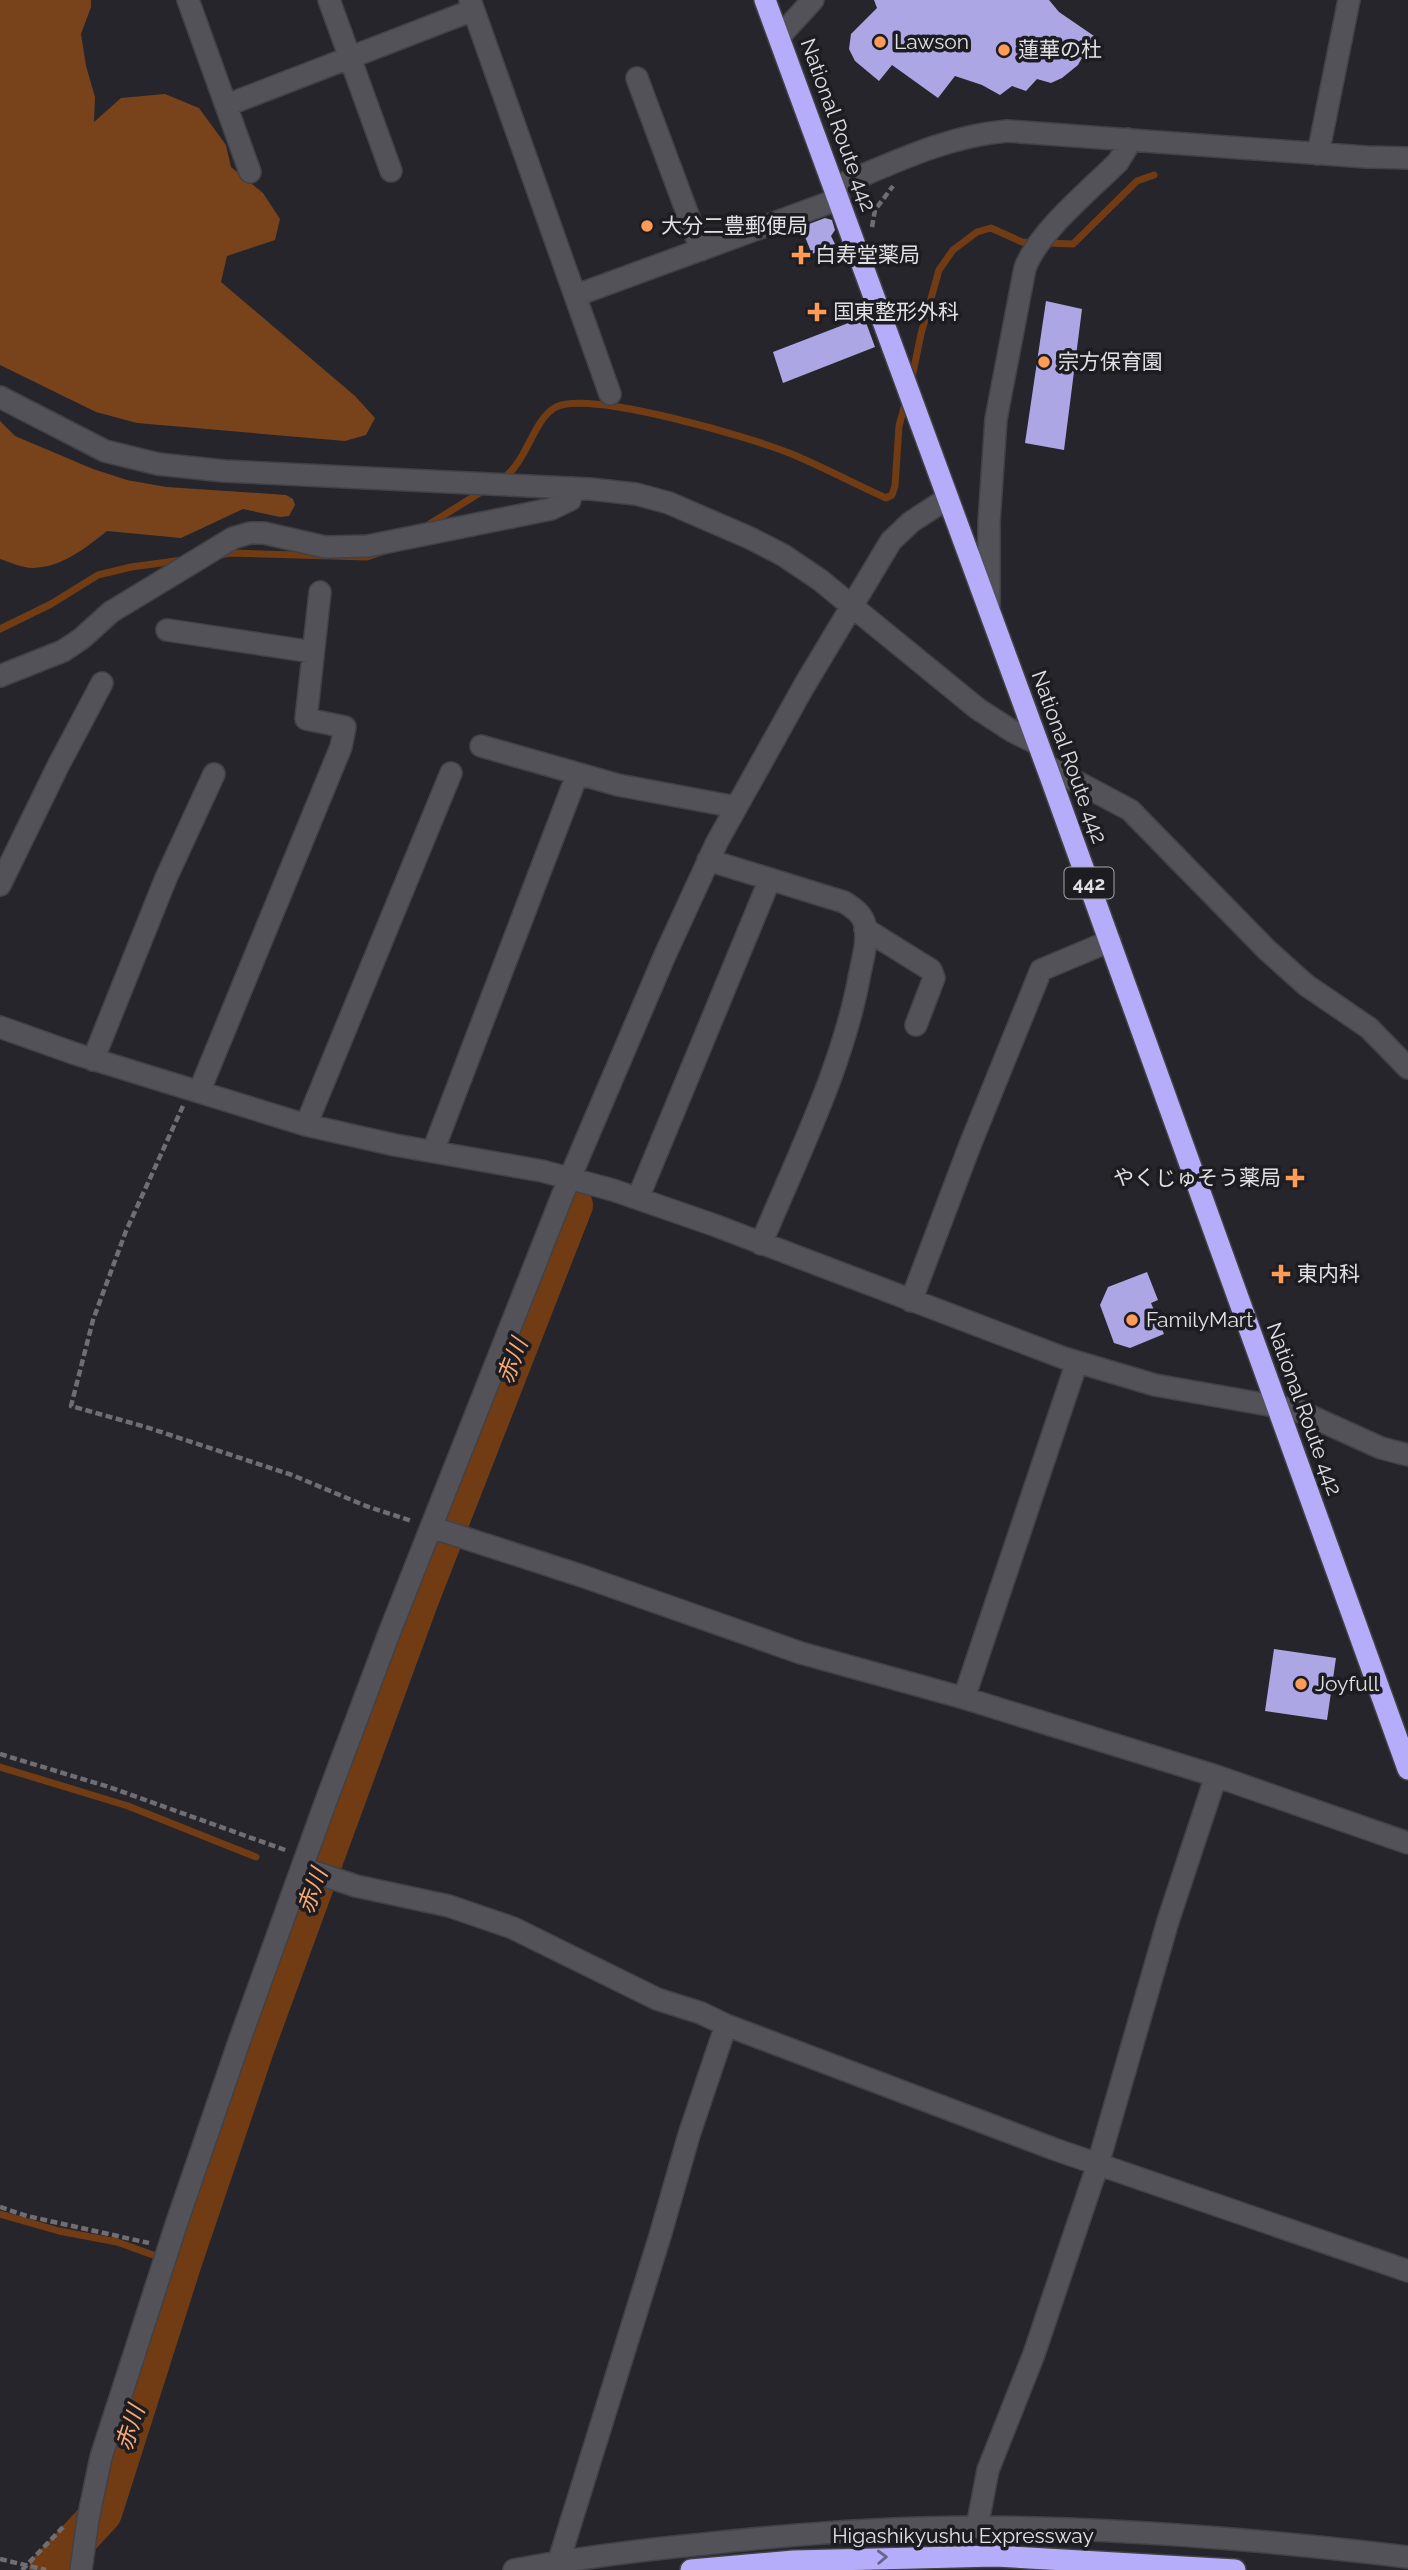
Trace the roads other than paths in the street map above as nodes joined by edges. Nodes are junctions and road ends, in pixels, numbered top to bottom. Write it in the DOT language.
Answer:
graph roads {
  1 [pos="188,0"];
  2 [pos="329,0"];
  3 [pos="765,0"];
  4 [pos="813,0"];
  5 [pos="1349,0"];
  6 [pos="472,5"];
  7 [pos="779,37"];
  8 [pos="349,57"];
  9 [pos="638,78"];
  10 [pos="227,104"];
  11 [pos="1128,139"];
  12 [pos="1318,154"];
  13 [pos="1408,158"];
  14 [pos="391,171"];
  15 [pos="250,173"];
  16 [pos="837,193"];
  17 [pos="701,250"];
  18 [pos="577,295"];
  19 [pos="610,394"];
  20 [pos="0,397"];
  21 [pos="572,488"];
  22 [pos="948,498"];
  23 [pos="320,592"];
  24 [pos="852,606"];
  25 [pos="989,608"];
  26 [pos="167,630"];
  27 [pos="313,652"];
  28 [pos="0,676"];
  29 [pos="102,683"];
  30 [pos="1038,744"];
  31 [pos="481,746"];
  32 [pos="1047,766"];
  33 [pos="451,773"];
  34 [pos="214,774"];
  35 [pos="578,775"];
  36 [pos="736,807"];
  37 [pos="708,860"];
  38 [pos="770,879"];
  39 [pos="0,885"];
  40 [pos="865,929"];
  41 [pos="1110,941"];
  42 [pos="916,1025"];
  43 [pos="0,1027"];
  44 [pos="93,1060"];
  45 [pos="1408,1068"];
  46 [pos="194,1091"];
  47 [pos="306,1125"];
  48 [pos="433,1151"];
  49 [pos="570,1178"];
  50 [pos="638,1198"];
  51 [pos="761,1244"];
  52 [pos="911,1301"];
  53 [pos="1077,1362"];
  54 [pos="1277,1405"];
  55 [pos="1408,1455"];
  56 [pos="431,1527"];
  57 [pos="964,1698"];
  58 [pos="1408,1769"];
  59 [pos="1216,1776"];
  60 [pos="1408,1843"];
  61 [pos="304,1863"];
  62 [pos="726,2025"];
  63 [pos="1098,2164"];
  64 [pos="1408,2272"];
  65 [pos="977,2527"];
  66 [pos="1408,2557"];
  67 [pos="558,2566"];
  68 [pos="81,2570"];
  69 [pos="514,2570"];
  70 [pos="691,2570"];
  71 [pos="1235,2570"];
  1 -- 10 [label="street"];
  2 -- 8 [label="street"];
  3 -- 7 [label="highway, National Route 442 / 442"];
  4 -- 7 [label="street"];
  5 -- 12 [label="street"];
  6 -- 8 [label="street"];
  6 -- 18 [label="street"];
  7 -- 16 [label="highway, National Route 442 / 442"];
  8 -- 10 [label="street"];
  8 -- 14 [label="street"];
  9 -- 17 [label="street"];
  10 -- 15 [label="street"];
  11 -- 12 [label="street"];
  11 -- 16 [label="street"];
  11 -- 25 [label="street"];
  12 -- 13 [label="street"];
  16 -- 17 [label="street"];
  16 -- 22 [label="highway, National Route 442 / 442"];
  17 -- 18 [label="street"];
  18 -- 19 [label="street"];
  20 -- 21 [label="street"];
  21 -- 24 [label="street"];
  21 -- 28 [label="street"];
  22 -- 24 [label="street"];
  22 -- 25 [label="highway, National Route 442 / 442"];
  23 -- 27 [label="street"];
  24 -- 30 [label="street"];
  24 -- 36 [label="street"];
  25 -- 30 [label="highway, National Route 442 / 442"];
  26 -- 27 [label="street"];
  27 -- 46 [label="street"];
  29 -- 39 [label="street"];
  30 -- 32 [label="highway, National Route 442 / 442"];
  31 -- 35 [label="street"];
  32 -- 41 [label="highway, National Route 442 / 442"];
  32 -- 45 [label="street"];
  33 -- 47 [label="street"];
  34 -- 44 [label="street"];
  35 -- 36 [label="street"];
  35 -- 48 [label="street"];
  36 -- 37 [label="street"];
  37 -- 38 [label="street"];
  37 -- 49 [label="street"];
  38 -- 40 [label="street"];
  38 -- 50 [label="street"];
  40 -- 42 [label="street"];
  40 -- 51 [label="street"];
  41 -- 52 [label="street"];
  41 -- 54 [label="highway, National Route 442 / 442"];
  43 -- 44 [label="street"];
  44 -- 46 [label="street"];
  46 -- 47 [label="street"];
  47 -- 48 [label="street"];
  48 -- 49 [label="street"];
  49 -- 50 [label="street"];
  49 -- 56 [label="street"];
  50 -- 51 [label="street"];
  51 -- 52 [label="street"];
  52 -- 53 [label="street"];
  53 -- 54 [label="street"];
  53 -- 57 [label="street"];
  54 -- 55 [label="street"];
  54 -- 58 [label="highway, National Route 442 / 442"];
  56 -- 57 [label="street"];
  56 -- 61 [label="street"];
  57 -- 59 [label="street"];
  59 -- 60 [label="street"];
  59 -- 63 [label="street"];
  61 -- 62 [label="street"];
  61 -- 68 [label="street"];
  62 -- 63 [label="street"];
  62 -- 67 [label="street"];
  63 -- 64 [label="street"];
  63 -- 65 [label="street"];
  65 -- 66 [label="street"];
  65 -- 67 [label="street"];
  67 -- 69 [label="street"];
  70 -- 71 [label="highway, Higashikyushu Expressway, one-way"];
}
